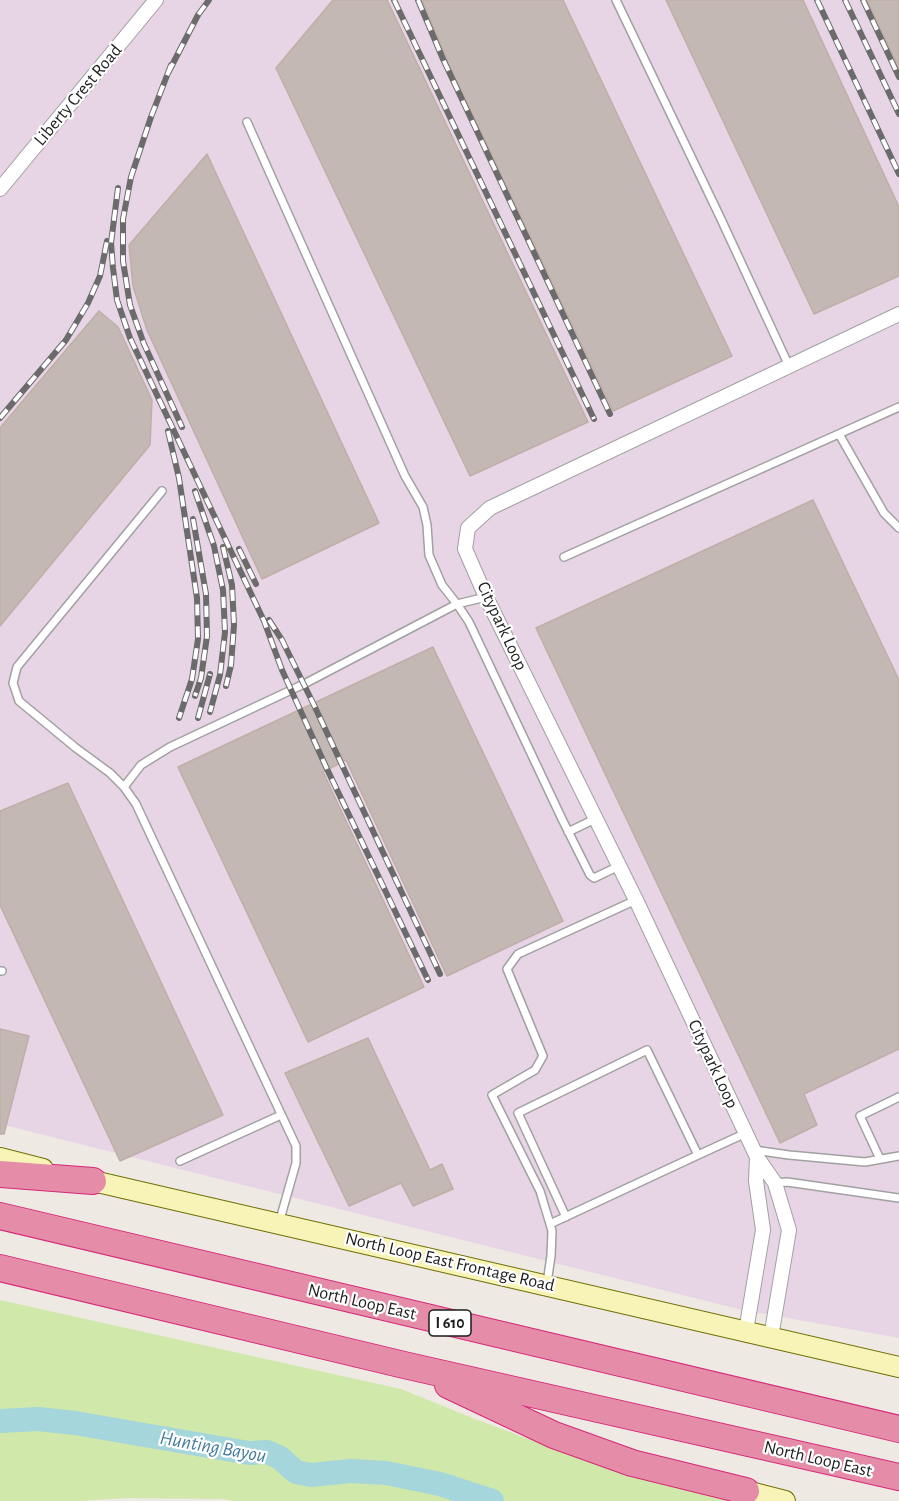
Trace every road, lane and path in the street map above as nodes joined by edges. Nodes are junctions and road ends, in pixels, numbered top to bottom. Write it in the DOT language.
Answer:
graph roads {
  1 [pos="156,0"];
  2 [pos="616,0"];
  3 [pos="247,122"];
  4 [pos="0,189"];
  5 [pos="899,314"];
  6 [pos="789,366"];
  7 [pos="899,407"];
  8 [pos="839,434"];
  9 [pos="162,491"];
  10 [pos="899,528"];
  11 [pos="564,556"];
  12 [pos="486,597"];
  13 [pos="457,604"];
  14 [pos="123,787"];
  15 [pos="596,818"];
  16 [pos="568,832"];
  17 [pos="620,866"];
  18 [pos="636,900"];
  19 [pos="899,1097"];
  20 [pos="281,1115"];
  21 [pos="746,1133"];
  22 [pos="755,1153"];
  23 [pos="698,1155"];
  24 [pos="899,1156"];
  25 [pos="0,1158"];
  26 [pos="880,1159"];
  27 [pos="180,1161"];
  28 [pos="0,1174"];
  29 [pos="93,1181"];
  30 [pos="775,1183"];
  31 [pos="899,1198"];
  32 [pos="0,1216"];
  33 [pos="566,1216"];
  34 [pos="279,1223"];
  35 [pos="550,1224"];
  36 [pos="0,1268"];
  37 [pos="547,1285"];
  38 [pos="746,1331"];
  39 [pos="771,1337"];
  40 [pos="404,1365"];
  41 [pos="899,1367"];
  42 [pos="899,1429"];
  43 [pos="899,1477"];
  44 [pos="746,1491"];
  45 [pos="785,1501"];
  1 -- 4 [label="street, Liberty Crest Road"];
  2 -- 6 [label="lane"];
  3 -- 13 [label="lane"];
  5 -- 6 [label="street, Citypark Loop"];
  6 -- 12 [label="street, Citypark Loop"];
  7 -- 8 [label="lane"];
  8 -- 10 [label="lane"];
  8 -- 11 [label="lane"];
  9 -- 14 [label="lane"];
  12 -- 13 [label="lane"];
  12 -- 15 [label="street, Citypark Loop"];
  13 -- 14 [label="lane"];
  13 -- 16 [label="lane"];
  14 -- 20 [label="lane"];
  15 -- 16 [label="lane"];
  15 -- 17 [label="street, Citypark Loop"];
  16 -- 17 [label="lane"];
  17 -- 18 [label="street, Citypark Loop"];
  18 -- 21 [label="street, Citypark Loop"];
  18 -- 35 [label="lane"];
  19 -- 26 [label="lane"];
  20 -- 27 [label="lane"];
  20 -- 34 [label="lane"];
  21 -- 22 [label="street, Citypark Loop"];
  21 -- 23 [label="lane"];
  22 -- 26 [label="lane"];
  22 -- 30 [label="street, Citypark Loop"];
  22 -- 38 [label="street, Citypark Loop"];
  23 -- 33 [label="lane"];
  23 -- 33 [label="lane"];
  24 -- 26 [label="lane"];
  25 -- 29 [label="main road, North Loop East Frontage Road"];
  28 -- 29 [label="highway"];
  29 -- 34 [label="main road, North Loop East Frontage Road"];
  30 -- 31 [label="lane"];
  30 -- 39 [label="street, Citypark Loop"];
  32 -- 42 [label="highway, North Loop East / I 610"];
  33 -- 35 [label="lane"];
  34 -- 37 [label="main road, North Loop East Frontage Road"];
  35 -- 37 [label="lane"];
  36 -- 40 [label="highway, North Loop East"];
  37 -- 38 [label="main road, North Loop East Frontage Road"];
  38 -- 39 [label="main road, North Loop East Frontage Road"];
  39 -- 41 [label="main road, North Loop East Frontage Road"];
  40 -- 43 [label="highway, North Loop East"];
  40 -- 44 [label="highway"];
  44 -- 45 [label="main road"];
}
